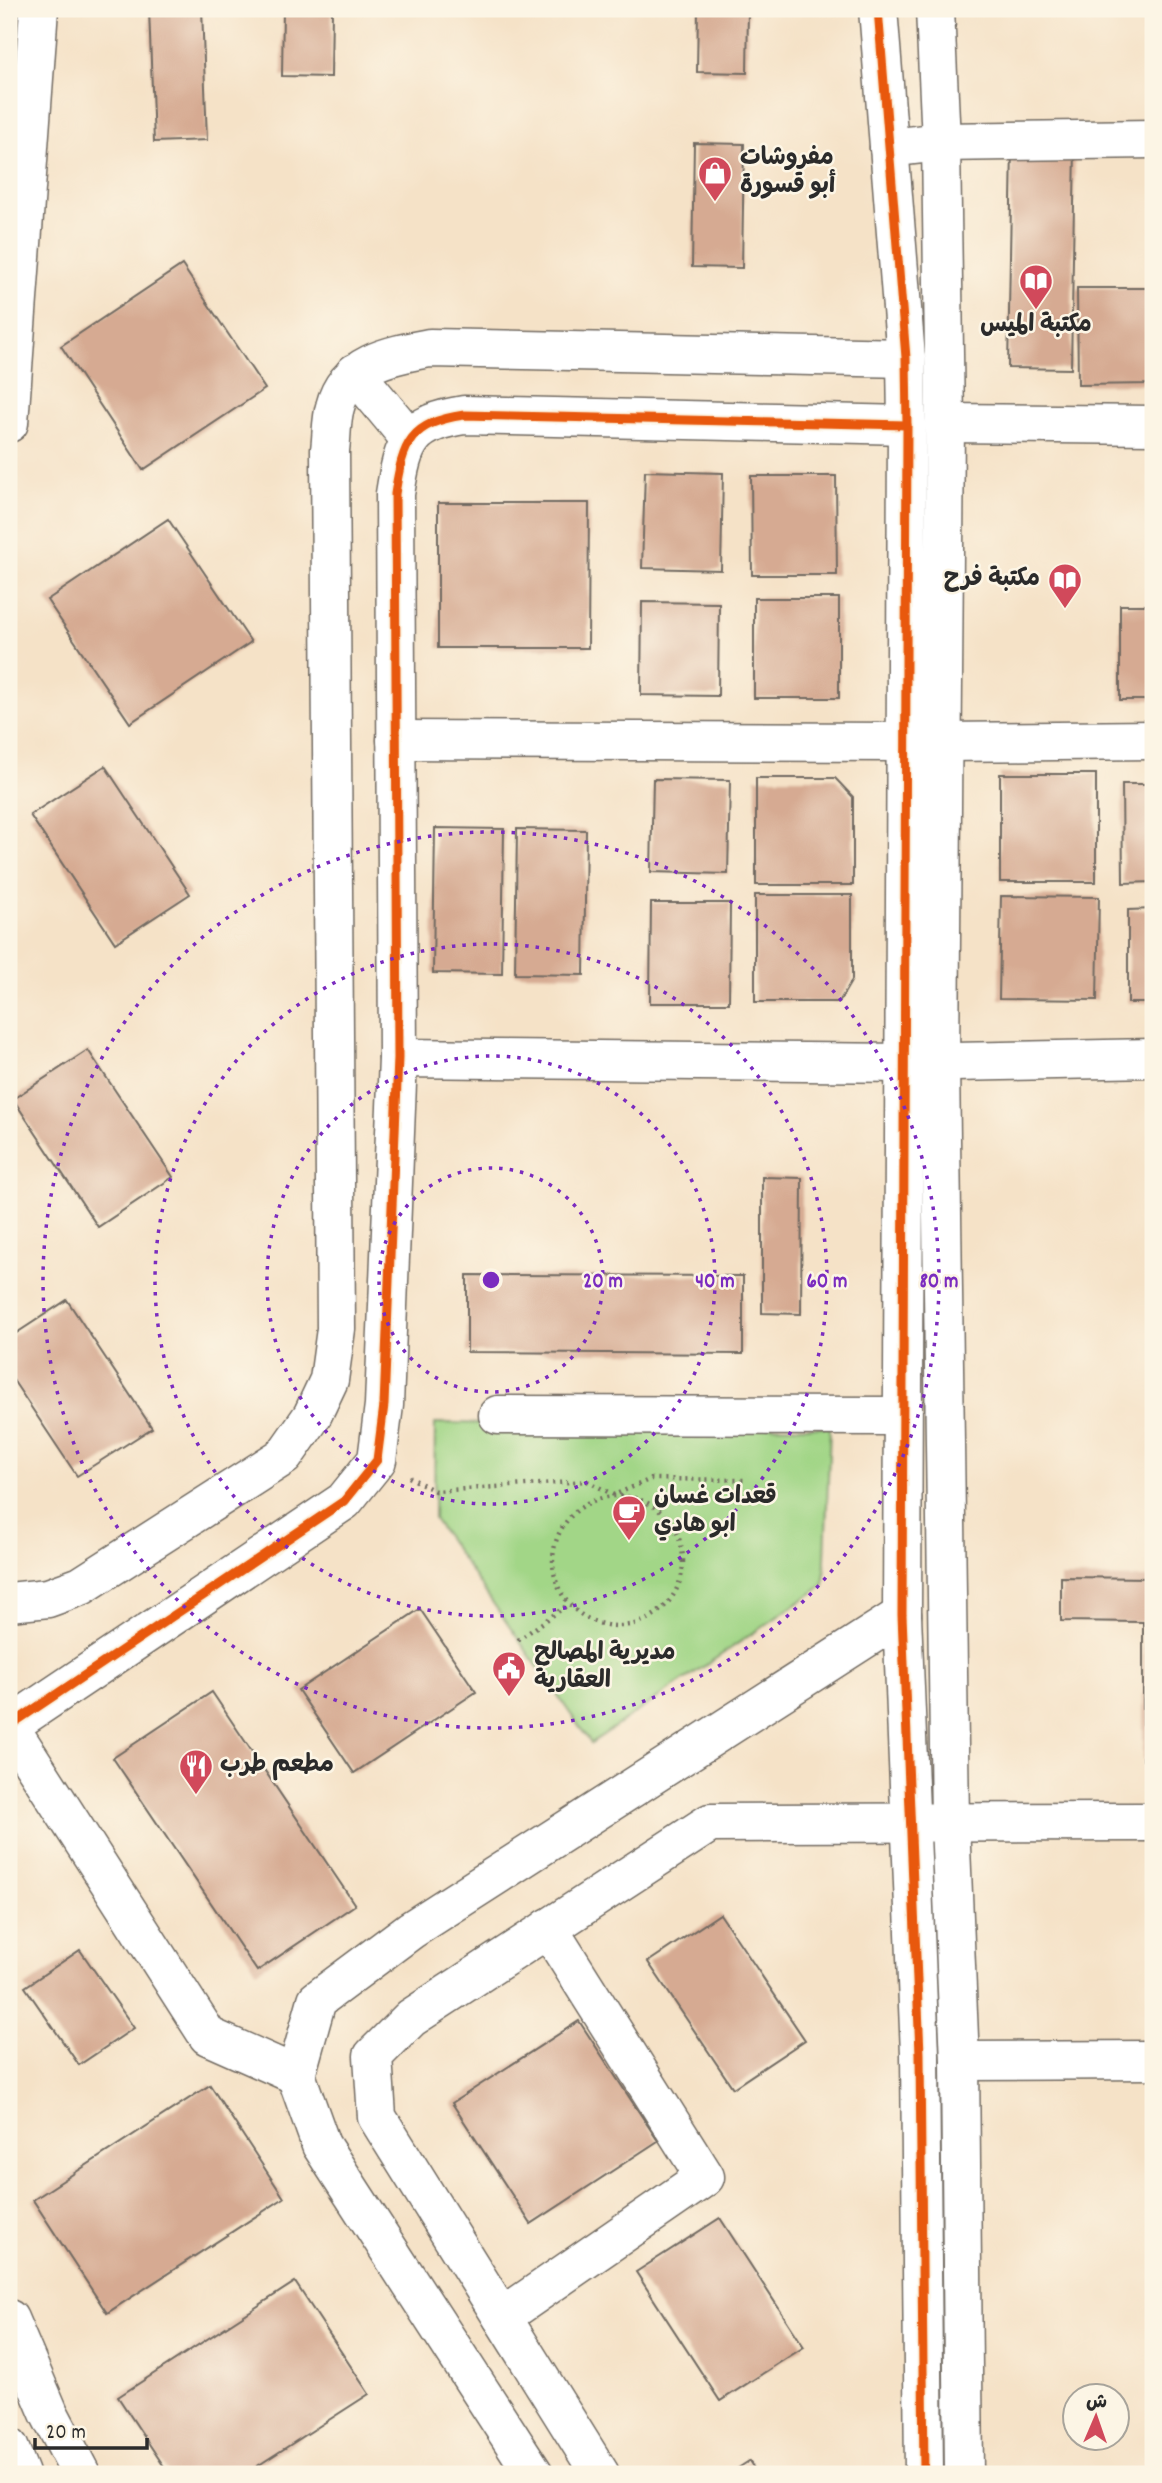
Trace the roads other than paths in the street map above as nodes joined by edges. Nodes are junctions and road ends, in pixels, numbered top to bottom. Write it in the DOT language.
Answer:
graph roads {
  1 [pos="39,9"];
  2 [pos="878,9"];
  3 [pos="935,9"];
  4 [pos="1153,139"];
  5 [pos="941,142"];
  6 [pos="889,148"];
  7 [pos="906,358"];
  8 [pos="355,373"];
  9 [pos="9,423"];
  10 [pos="945,423"];
  11 [pos="907,425"];
  12 [pos="1153,425"];
  13 [pos="410,439"];
  14 [pos="396,740"];
  15 [pos="1153,740"];
  16 [pos="905,742"];
  17 [pos="943,742"];
  18 [pos="398,1058"];
  19 [pos="1153,1058"];
  20 [pos="923,1063"];
  21 [pos="498,1415"];
  22 [pos="900,1416"];
  23 [pos="9,1602"];
  24 [pos="902,1615"];
  25 [pos="9,1726"];
  26 [pos="908,1822"];
  27 [pos="1153,1822"];
  28 [pos="950,1823"];
  29 [pos="548,1928"];
  30 [pos="1153,2060"];
  31 [pos="960,2061"];
  32 [pos="296,2075"];
  33 [pos="502,2317"];
  34 [pos="9,2319"];
  35 [pos="9,2447"];
  36 [pos="20,2474"];
  37 [pos="81,2474"];
  38 [pos="534,2474"];
  39 [pos="600,2474"];
  40 [pos="924,2474"];
  41 [pos="964,2474"];
  1 -- 9 [label="street"];
  2 -- 6 [label="street"];
  3 -- 5 [label="street"];
  4 -- 5 [label="street"];
  5 -- 6 [label="street"];
  5 -- 10 [label="street"];
  6 -- 7 [label="street"];
  7 -- 8 [label="street"];
  7 -- 11 [label="street"];
  8 -- 13 [label="street"];
  8 -- 23 [label="street"];
  10 -- 12 [label="street"];
  10 -- 17 [label="street"];
  11 -- 13 [label="street"];
  11 -- 16 [label="street"];
  13 -- 14 [label="street"];
  14 -- 16 [label="street"];
  14 -- 18 [label="street"];
  15 -- 17 [label="street"];
  16 -- 20 [label="street"];
  17 -- 20 [label="street"];
  18 -- 20 [label="street"];
  18 -- 25 [label="street"];
  19 -- 20 [label="street"];
  20 -- 22 [label="street"];
  20 -- 28 [label="street"];
  21 -- 22 [label="street"];
  22 -- 24 [label="street"];
  24 -- 26 [label="street"];
  24 -- 32 [label="street"];
  25 -- 32 [label="street"];
  26 -- 28 [label="street"];
  26 -- 29 [label="street"];
  26 -- 40 [label="street"];
  27 -- 28 [label="street"];
  28 -- 31 [label="street"];
  29 -- 33 [label="street"];
  29 -- 33 [label="street"];
  30 -- 31 [label="street"];
  31 -- 41 [label="street"];
  32 -- 38 [label="street"];
  33 -- 39 [label="street"];
  34 -- 37 [label="street"];
  35 -- 36 [label="street"];
}
